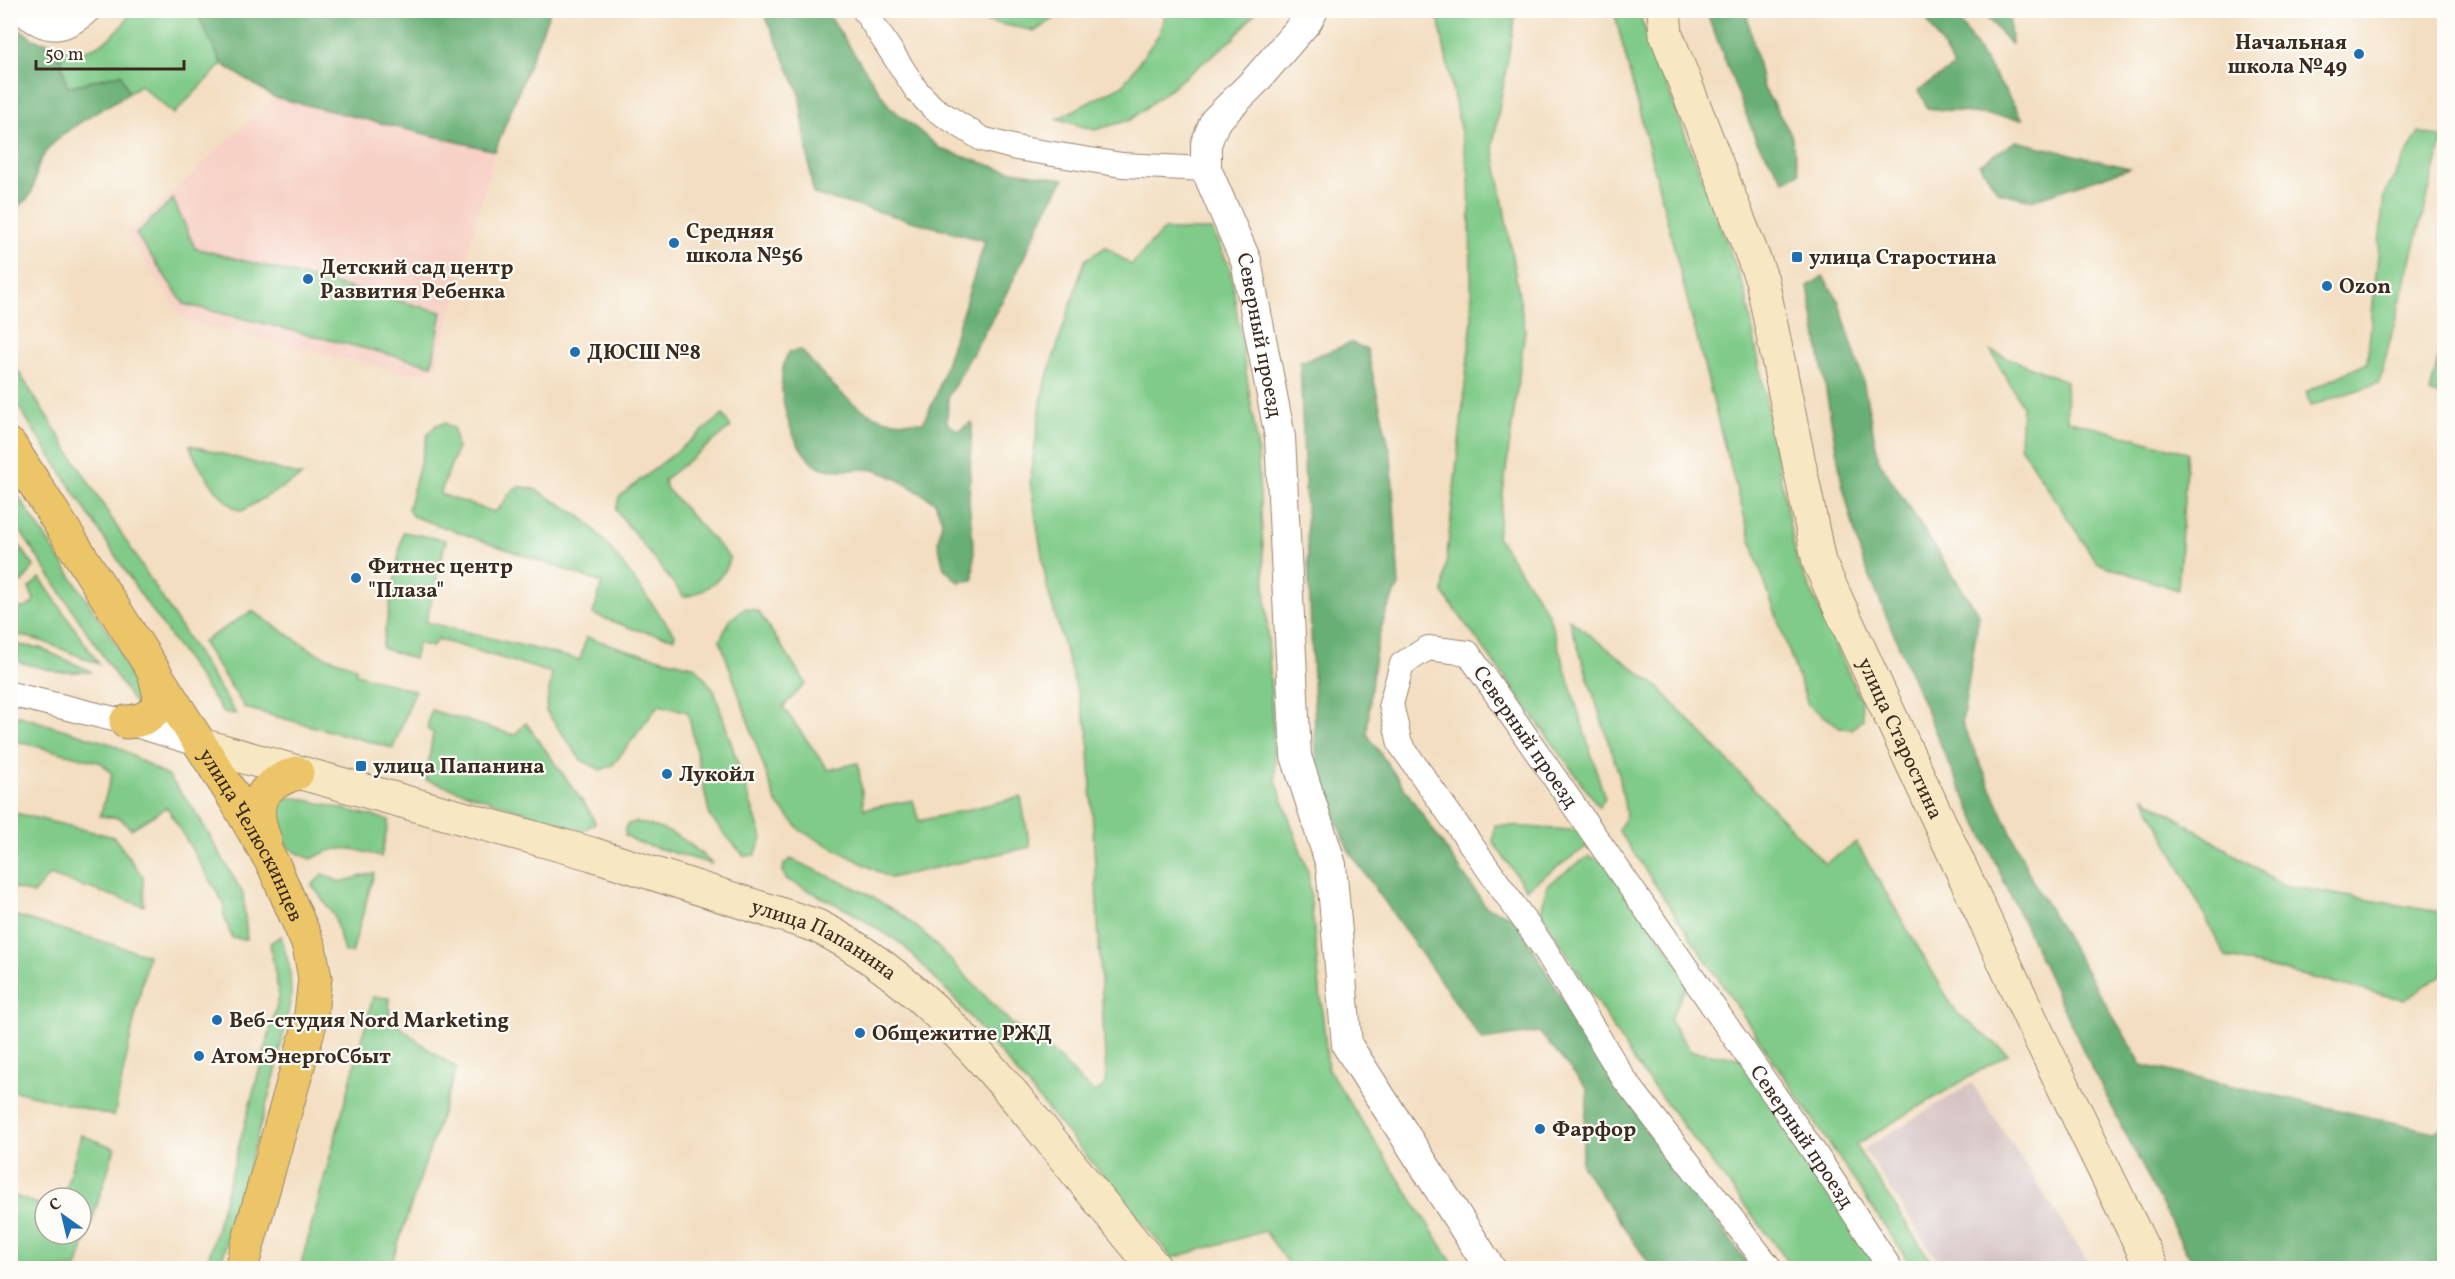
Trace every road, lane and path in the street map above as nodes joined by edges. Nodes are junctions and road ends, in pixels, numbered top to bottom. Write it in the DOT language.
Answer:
graph roads {
  1 [pos="19,10"];
  2 [pos="89,10"];
  3 [pos="864,10"];
  4 [pos="1313,10"];
  5 [pos="1664,10"];
  6 [pos="1206,169"];
  7 [pos="10,445"];
  8 [pos="153,671"];
  9 [pos="10,694"];
  10 [pos="126,722"];
  11 [pos="201,745"];
  12 [pos="297,773"];
  13 [pos="274,866"];
  14 [pos="241,1269"];
  15 [pos="1155,1269"];
  16 [pos="1490,1269"];
  17 [pos="1770,1269"];
  18 [pos="1890,1269"];
  19 [pos="2152,1269"];
  1 -- 2 [label="street"];
  3 -- 6 [label="street"];
  4 -- 6 [label="street, Северный проезд"];
  5 -- 19 [label="main road, улица Старостина"];
  6 -- 16 [label="street, Северный проезд"];
  7 -- 8 [label="main road, улица Челюскинцев"];
  8 -- 10 [label="main road"];
  8 -- 11 [label="main road, улица Челюскинцев"];
  9 -- 10 [label="street"];
  10 -- 11 [label="street"];
  11 -- 12 [label="main road, улица Папанина"];
  11 -- 13 [label="main road, улица Челюскинцев"];
  12 -- 13 [label="main road"];
  12 -- 15 [label="main road, улица Папанина"];
  13 -- 14 [label="main road, улица Челюскинцев"];
  17 -- 18 [label="street, Северный проезд"];
}
